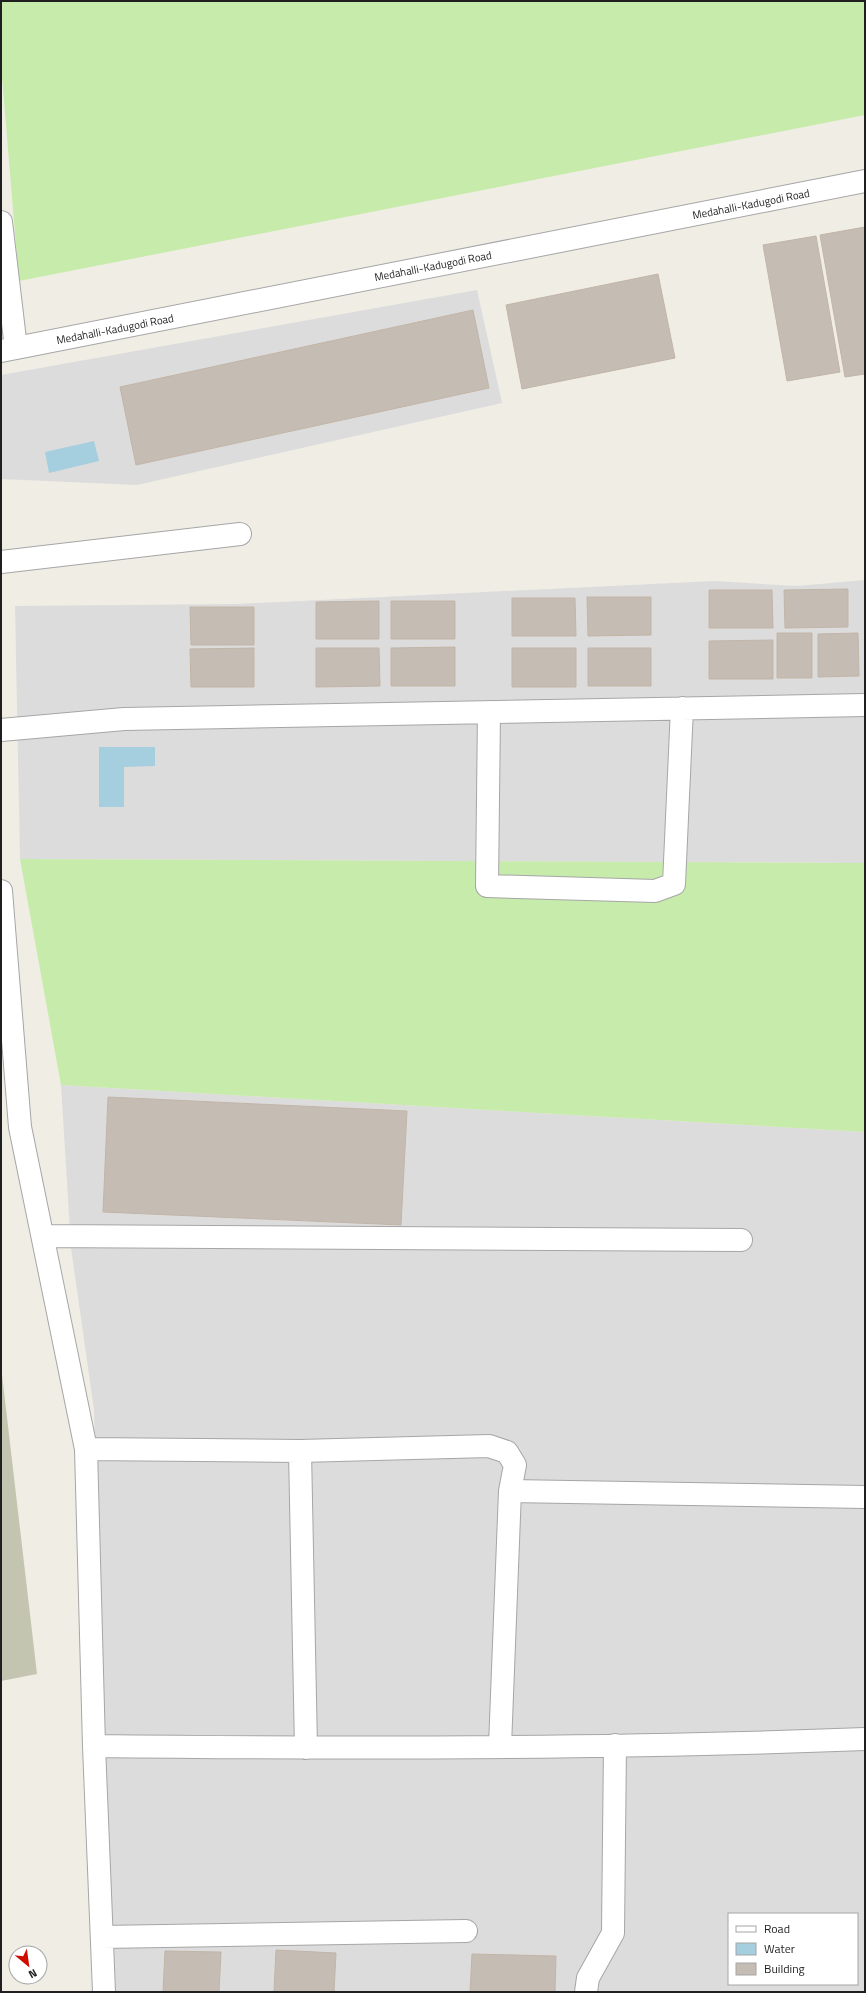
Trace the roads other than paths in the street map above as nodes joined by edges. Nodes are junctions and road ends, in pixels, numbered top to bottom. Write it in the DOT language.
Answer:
graph roads {
  1 [pos="865,182"];
  2 [pos="1,222"];
  3 [pos="9,350"];
  4 [pos="240,534"];
  5 [pos="1,562"];
  6 [pos="865,705"];
  7 [pos="682,708"];
  8 [pos="489,712"];
  9 [pos="1,730"];
  10 [pos="1,891"];
  11 [pos="8,1059"];
  12 [pos="43,1236"];
  13 [pos="740,1240"];
  14 [pos="86,1449"];
  15 [pos="300,1451"];
  16 [pos="510,1491"];
  17 [pos="865,1497"];
  18 [pos="865,1740"];
  19 [pos="615,1745"];
  20 [pos="94,1746"];
  21 [pos="500,1746"];
  22 [pos="306,1748"];
  23 [pos="466,1931"];
  24 [pos="102,1937"];
  25 [pos="104,1992"];
  26 [pos="586,1992"];
  1 -- 3 [label="street, Medahalli-Kadugodi Road"];
  2 -- 3 [label="street"];
  4 -- 5 [label="street"];
  6 -- 7 [label="street"];
  7 -- 8 [label="street"];
  7 -- 8 [label="street"];
  8 -- 9 [label="street"];
  10 -- 11 [label="street"];
  11 -- 12 [label="street"];
  12 -- 13 [label="street"];
  12 -- 14 [label="street"];
  14 -- 15 [label="street"];
  14 -- 20 [label="street"];
  15 -- 16 [label="street"];
  15 -- 22 [label="street"];
  16 -- 17 [label="street"];
  16 -- 21 [label="street"];
  18 -- 19 [label="street"];
  19 -- 21 [label="street"];
  19 -- 26 [label="street"];
  20 -- 22 [label="street"];
  20 -- 24 [label="street"];
  21 -- 22 [label="street"];
  23 -- 24 [label="street"];
  24 -- 25 [label="street"];
}
